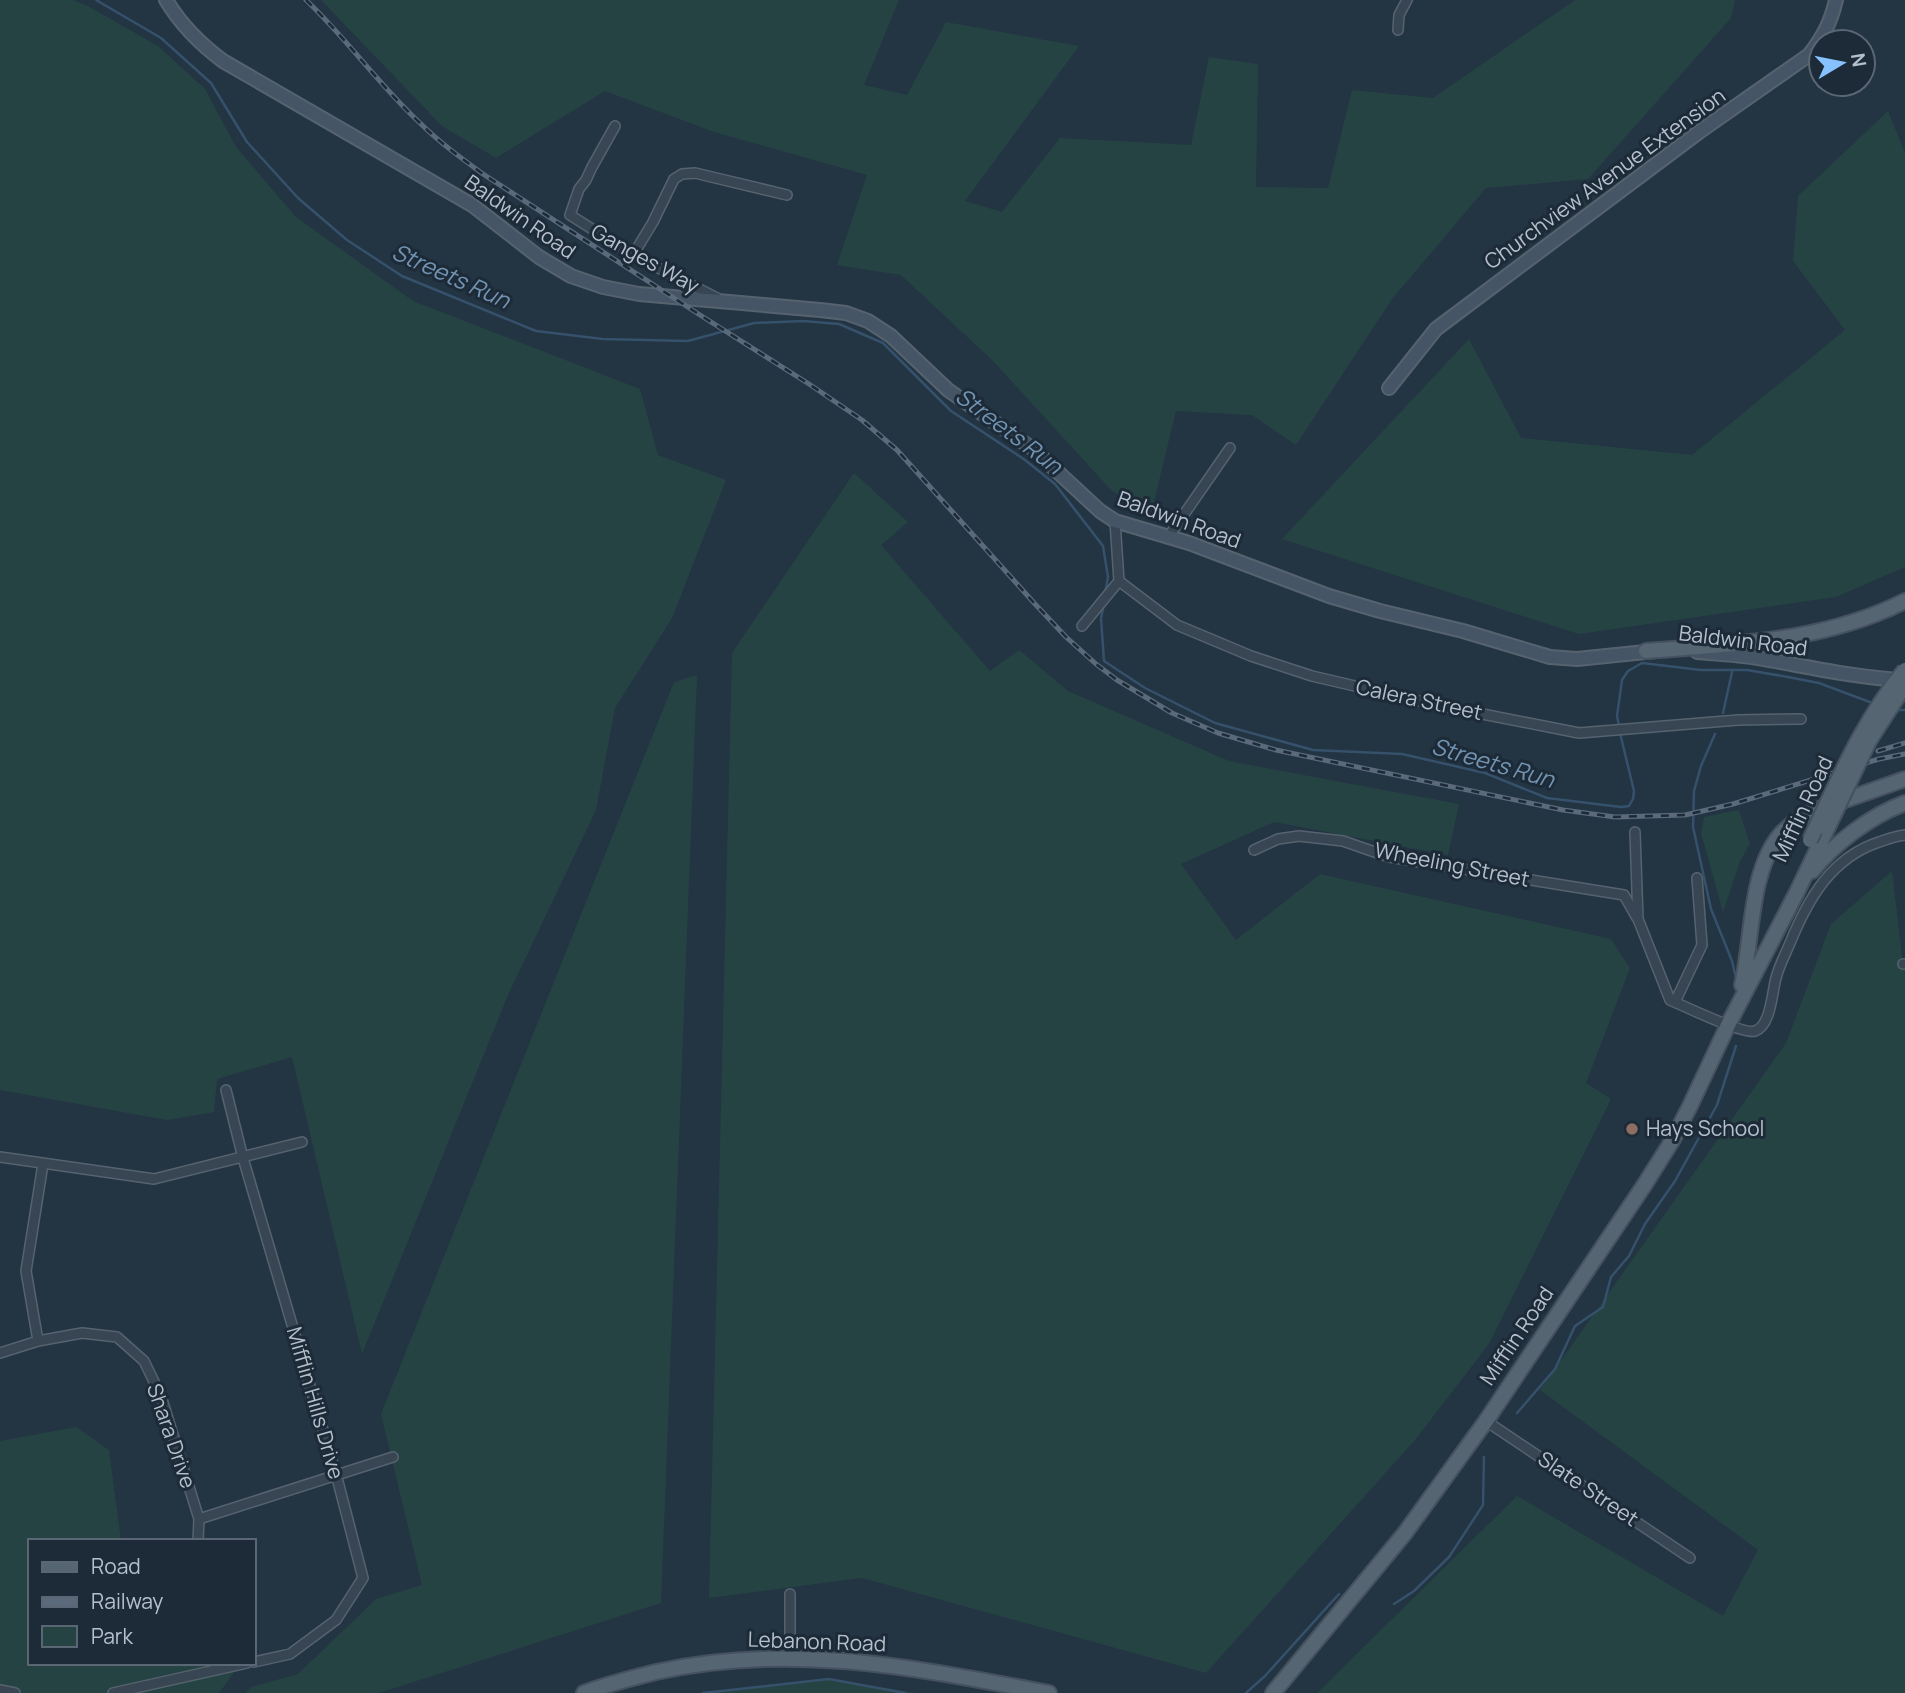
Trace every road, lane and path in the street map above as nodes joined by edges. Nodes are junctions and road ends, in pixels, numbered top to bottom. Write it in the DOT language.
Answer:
graph roads {
  1 [pos="166,0"];
  2 [pos="1407,0"];
  3 [pos="1836,0"];
  4 [pos="1398,30"];
  5 [pos="615,126"];
  6 [pos="787,195"];
  7 [pos="633,255"];
  8 [pos="722,301"];
  9 [pos="1389,388"];
  10 [pos="1230,448"];
  11 [pos="1115,521"];
  12 [pos="1169,536"];
  13 [pos="1119,581"];
  14 [pos="1905,601"];
  15 [pos="1082,626"];
  16 [pos="1646,651"];
  17 [pos="1905,670"];
  18 [pos="1905,682"];
  19 [pos="1801,719"];
  20 [pos="1905,779"];
  21 [pos="1905,803"];
  22 [pos="1634,832"];
  23 [pos="1905,835"];
  24 [pos="1254,850"];
  25 [pos="1697,878"];
  26 [pos="1797,892"];
  27 [pos="1638,919"];
  28 [pos="1754,974"];
  29 [pos="1675,1002"];
  30 [pos="1735,1010"];
  31 [pos="1728,1025"];
  32 [pos="226,1090"];
  33 [pos="302,1142"];
  34 [pos="0,1157"];
  35 [pos="243,1158"];
  36 [pos="43,1164"];
  37 [pos="38,1341"];
  38 [pos="0,1353"];
  39 [pos="1486,1421"];
  40 [pos="393,1457"];
  41 [pos="336,1474"];
  42 [pos="200,1519"];
  43 [pos="198,1539"];
  44 [pos="1690,1558"];
  45 [pos="790,1594"];
  46 [pos="790,1658"];
  47 [pos="256,1662"];
  48 [pos="238,1665"];
  49 [pos="0,1690"];
  50 [pos="15,1693"];
  51 [pos="113,1693"];
  52 [pos="584,1693"];
  53 [pos="1049,1693"];
  54 [pos="1273,1693"];
  1 -- 8 [label="main road, Baldwin Road"];
  2 -- 4 [label="street"];
  3 -- 9 [label="main road, Churchview Avenue Extension"];
  5 -- 7 [label="street, Ganges Way"];
  6 -- 7 [label="street"];
  7 -- 8 [label="street, Ganges Way"];
  8 -- 11 [label="main road, Baldwin Road"];
  10 -- 12 [label="street"];
  11 -- 12 [label="main road, Baldwin Road"];
  11 -- 13 [label="street"];
  12 -- 16 [label="main road, Baldwin Road"];
  13 -- 15 [label="street"];
  13 -- 19 [label="street, Calera Street"];
  14 -- 16 [label="main road"];
  16 -- 18 [label="main road, Baldwin Road"];
  17 -- 28 [label="main road, Mifflin Road, bridge"];
  18 -- 26 [label="main road, Mifflin Road, bridge"];
  20 -- 30 [label="main road"];
  21 -- 26 [label="main road"];
  22 -- 27 [label="street"];
  23 -- 31 [label="street"];
  24 -- 27 [label="street, Wheeling Street"];
  25 -- 29 [label="street"];
  26 -- 28 [label="main road, Mifflin Road"];
  27 -- 29 [label="street"];
  28 -- 30 [label="main road, Mifflin Road"];
  29 -- 31 [label="street"];
  30 -- 31 [label="main road, Mifflin Road"];
  31 -- 39 [label="main road, Mifflin Road"];
  32 -- 35 [label="street, Mifflin Hills Drive"];
  33 -- 35 [label="street"];
  34 -- 36 [label="street"];
  35 -- 36 [label="street"];
  35 -- 41 [label="street, Mifflin Hills Drive"];
  36 -- 37 [label="street"];
  37 -- 38 [label="street, Shara Drive"];
  37 -- 42 [label="street, Shara Drive"];
  39 -- 44 [label="street, Slate Street"];
  39 -- 54 [label="main road, Mifflin Road"];
  40 -- 41 [label="street"];
  41 -- 42 [label="street"];
  41 -- 47 [label="street, Mifflin Hills Drive"];
  42 -- 43 [label="street, Shara Drive"];
  45 -- 46 [label="street"];
  46 -- 52 [label="main road, Lebanon Road"];
  46 -- 53 [label="main road, Lebanon Road"];
  48 -- 51 [label="street"];
  49 -- 50 [label="street"];
}
